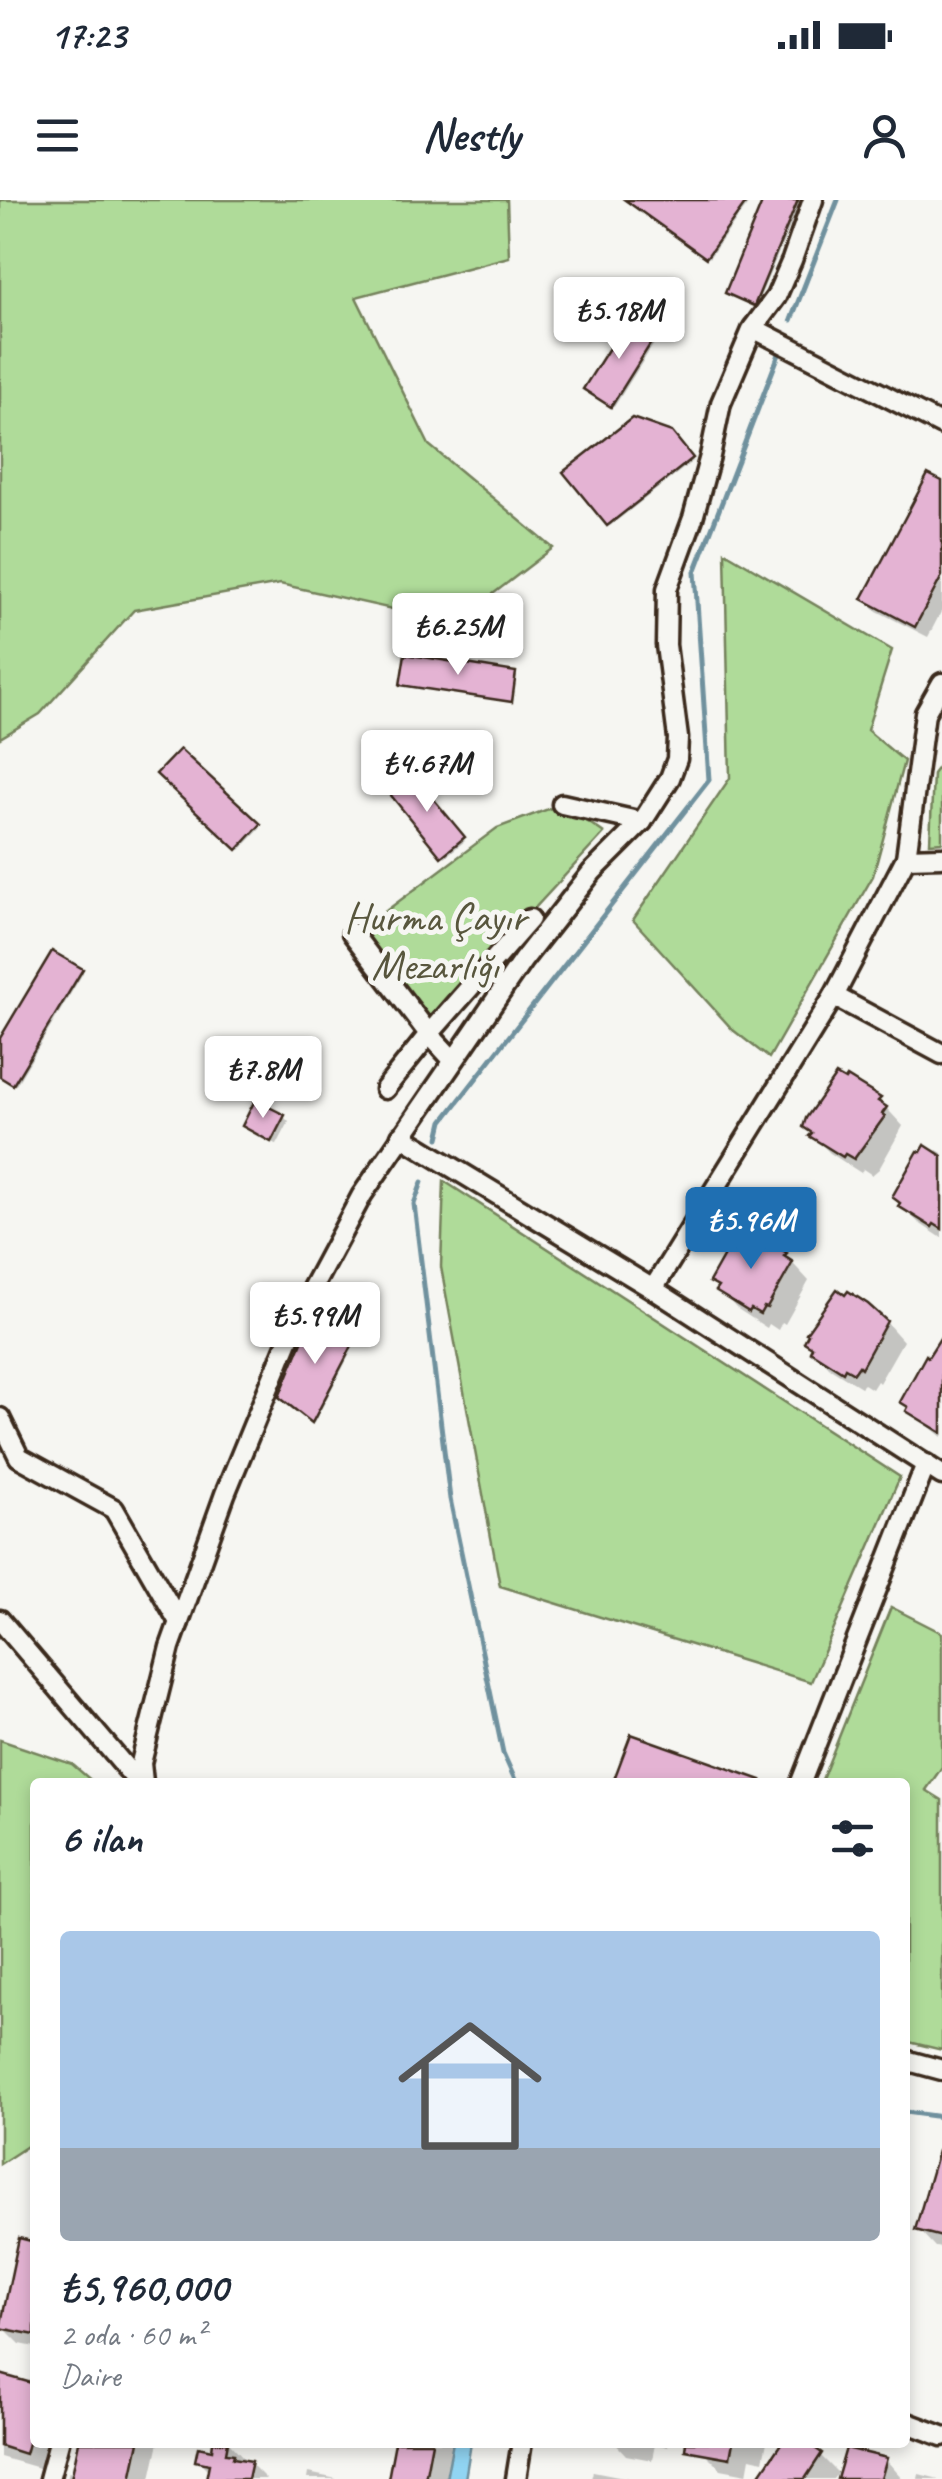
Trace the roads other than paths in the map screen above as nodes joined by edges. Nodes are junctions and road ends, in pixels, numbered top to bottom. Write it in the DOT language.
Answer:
graph roads {
  1 [pos="813,200"];
  2 [pos="753,328"];
  3 [pos="942,425"];
  4 [pos="942,683"];
  5 [pos="562,804"];
  6 [pos="642,822"];
  7 [pos="942,857"];
  8 [pos="906,858"];
  9 [pos="530,919"];
  10 [pos="352,933"];
  11 [pos="834,996"];
  12 [pos="429,1034"];
  13 [pos="942,1054"];
  14 [pos="453,1060"];
  15 [pos="384,1089"];
  16 [pos="402,1136"];
  17 [pos="653,1289"];
  18 [pos="0,1418"];
  19 [pos="926,1464"];
  20 [pos="942,1475"];
  21 [pos="179,1622"];
  22 [pos="2,1625"];
  23 [pos="136,1778"];
  24 [pos="140,1778"];
  25 [pos="803,1778"];
  26 [pos="910,2061"];
  27 [pos="942,2070"];
  28 [pos="910,2424"];
  29 [pos="942,2436"];
  30 [pos="57,2448"];
  31 [pos="521,2448"];
  32 [pos="49,2479"];
  33 [pos="516,2479"];
  1 -- 2 [label="street"];
  2 -- 3 [label="street"];
  2 -- 6 [label="street"];
  4 -- 8 [label="street"];
  5 -- 6 [label="street"];
  6 -- 14 [label="street"];
  7 -- 8 [label="street"];
  8 -- 11 [label="street"];
  9 -- 12 [label="street"];
  10 -- 12 [label="street"];
  11 -- 13 [label="street"];
  11 -- 17 [label="street"];
  12 -- 14 [label="street"];
  12 -- 15 [label="street"];
  14 -- 16 [label="street"];
  16 -- 17 [label="street"];
  16 -- 21 [label="street"];
  17 -- 19 [label="street"];
  18 -- 21 [label="street"];
  19 -- 20 [label="street"];
  19 -- 25 [label="street"];
  21 -- 24 [label="street"];
  22 -- 23 [label="street"];
  26 -- 27 [label="street"];
  28 -- 29 [label="street"];
  30 -- 32 [label="street"];
  31 -- 33 [label="street"];
}
